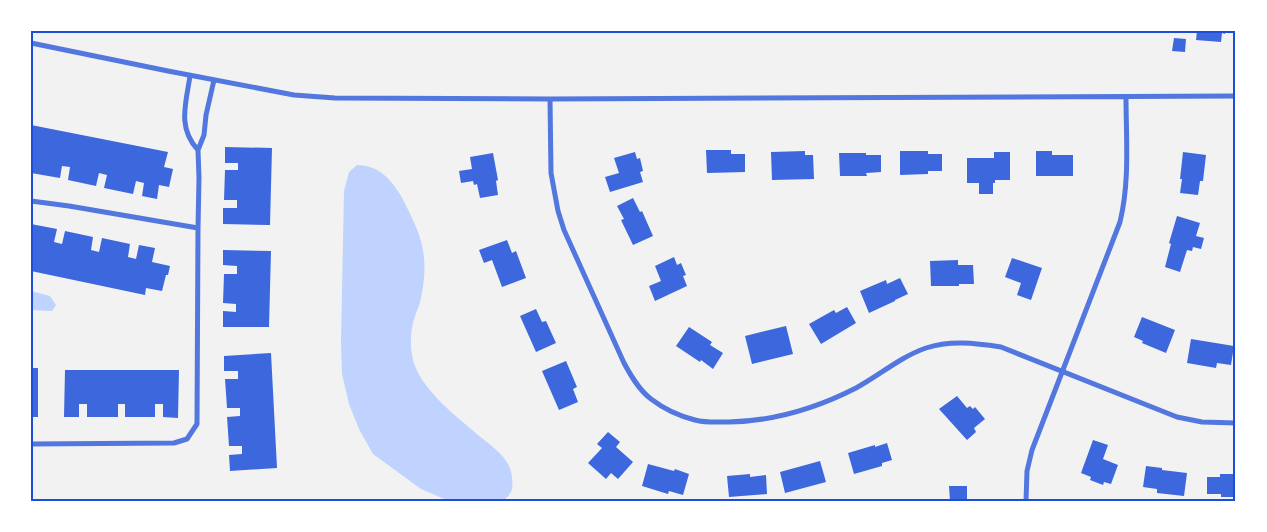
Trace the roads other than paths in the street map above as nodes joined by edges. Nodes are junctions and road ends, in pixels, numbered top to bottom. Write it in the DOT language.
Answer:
graph roads {
  1 [pos="31,43"];
  2 [pos="190,76"];
  3 [pos="214,80"];
  4 [pos="1236,96"];
  5 [pos="1126,97"];
  6 [pos="550,99"];
  7 [pos="198,150"];
  8 [pos="31,201"];
  9 [pos="198,228"];
  10 [pos="1062,371"];
  11 [pos="1236,422"];
  12 [pos="31,444"];
  13 [pos="1026,501"];
  1 -- 2 [label="street"];
  2 -- 3 [label="street"];
  2 -- 7 [label="street"];
  3 -- 6 [label="street"];
  3 -- 7 [label="street"];
  4 -- 5 [label="street"];
  5 -- 6 [label="street"];
  5 -- 10 [label="street"];
  6 -- 10 [label="street"];
  7 -- 9 [label="street"];
  8 -- 9 [label="street"];
  9 -- 12 [label="street"];
  10 -- 11 [label="street"];
  10 -- 13 [label="street"];
}
